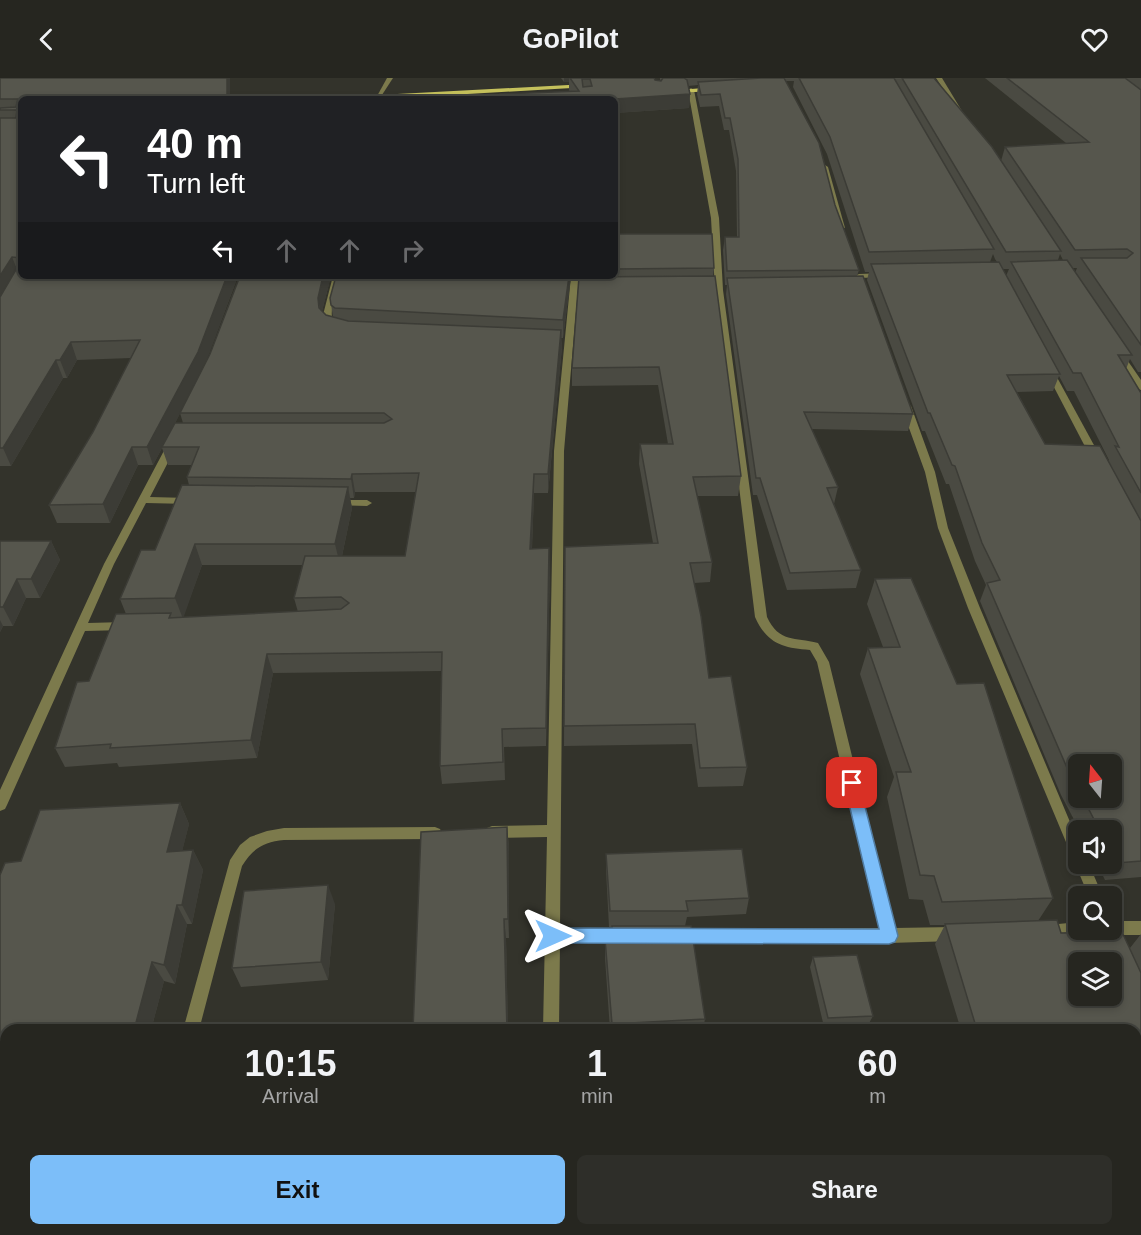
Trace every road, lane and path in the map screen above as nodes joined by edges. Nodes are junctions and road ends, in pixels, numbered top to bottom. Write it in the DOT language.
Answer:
graph roads {
  1 [pos="390,78"];
  2 [pos="939,78"];
  3 [pos="597,85"];
  4 [pos="727,88"];
  5 [pos="691,90"];
  6 [pos="658,92"];
  7 [pos="379,96"];
  8 [pos="396,96"];
  9 [pos="968,123"];
  10 [pos="822,155"];
  11 [pos="846,237"];
  12 [pos="893,275"];
  13 [pos="336,279"];
  14 [pos="576,279"];
  15 [pos="863,288"];
  16 [pos="342,331"];
  17 [pos="1114,348"];
  18 [pos="1041,356"];
  19 [pos="1137,376"];
  20 [pos="1141,387"];
  21 [pos="901,394"];
  22 [pos="177,436"];
  23 [pos="1102,470"];
  24 [pos="143,500"];
  25 [pos="202,501"];
  26 [pos="320,503"];
  27 [pos="368,503"];
  28 [pos="138,626"];
  29 [pos="80,627"];
  30 [pos="0,805"];
  31 [pos="554,831"];
  32 [pos="449,832"];
  33 [pos="472,832"];
  34 [pos="1068,833"];
  35 [pos="1141,928"];
  36 [pos="1068,929"];
  37 [pos="1031,931"];
  38 [pos="1122,931"];
  39 [pos="972,933"];
  40 [pos="553,936"];
  41 [pos="889,936"];
  42 [pos="192,1024"];
  43 [pos="551,1024"];
  1 -- 7 [label="street"];
  2 -- 9 [label="street"];
  3 -- 8 [label="main road"];
  4 -- 5 [label="main road"];
  5 -- 6 [label="main road"];
  5 -- 41 [label="street"];
  10 -- 11 [label="street"];
  12 -- 15 [label="street"];
  13 -- 16 [label="street"];
  14 -- 31 [label="street"];
  17 -- 19 [label="street"];
  18 -- 23 [label="street"];
  19 -- 20 [label="street"];
  21 -- 34 [label="street"];
  22 -- 24 [label="street"];
  24 -- 25 [label="street"];
  24 -- 29 [label="street"];
  26 -- 27 [label="street"];
  28 -- 29 [label="street"];
  29 -- 30 [label="street"];
  31 -- 33 [label="street"];
  31 -- 40 [label="street"];
  32 -- 42 [label="street"];
  35 -- 38 [label="street"];
  36 -- 37 [label="street"];
  39 -- 41 [label="street"];
  40 -- 41 [label="street"];
  40 -- 43 [label="street"];
}
